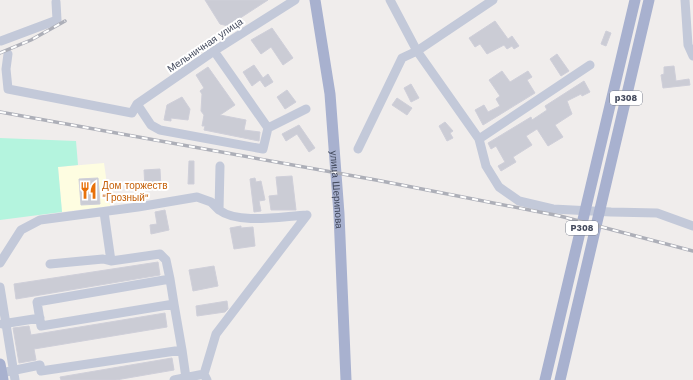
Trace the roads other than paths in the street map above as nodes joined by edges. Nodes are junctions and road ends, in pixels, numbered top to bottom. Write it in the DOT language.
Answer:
graph roads {
  1 [pos="295,0"];
  2 [pos="315,0"];
  3 [pos="390,0"];
  4 [pos="493,0"];
  5 [pos="635,0"];
  6 [pos="649,0"];
  7 [pos="685,0"];
  8 [pos="57,1"];
  9 [pos="0,39"];
  10 [pos="416,50"];
  11 [pos="214,51"];
  12 [pos="8,54"];
  13 [pos="693,55"];
  14 [pos="590,65"];
  15 [pos="137,104"];
  16 [pos="306,109"];
  17 [pos="268,128"];
  18 [pos="479,139"];
  19 [pos="358,149"];
  20 [pos="220,166"];
  21 [pos="219,210"];
  22 [pos="104,212"];
  23 [pos="693,226"];
  24 [pos="111,261"];
  25 [pos="0,263"];
  26 [pos="50,264"];
  27 [pos="170,279"];
  28 [pos="0,286"];
  29 [pos="174,304"];
  30 [pos="40,318"];
  31 [pos="3,324"];
  32 [pos="182,350"];
  33 [pos="13,370"];
  34 [pos="1,372"];
  35 [pos="205,377"];
  36 [pos="186,378"];
  37 [pos="15,380"];
  38 [pos="174,380"];
  39 [pos="346,380"];
  40 [pos="546,380"];
  41 [pos="560,380"];
  1 -- 11 [label="street, Мельничная улица"];
  2 -- 39 [label="main road, улица Шерипова"];
  3 -- 10 [label="street"];
  4 -- 10 [label="street"];
  5 -- 40 [label="main road, P308"];
  6 -- 41 [label="main road, p308"];
  7 -- 13 [label="street"];
  8 -- 9 [label="street"];
  10 -- 18 [label="street"];
  10 -- 19 [label="street"];
  11 -- 15 [label="street, Мельничная улица"];
  11 -- 17 [label="street"];
  12 -- 15 [label="street, Мельничная улица"];
  14 -- 18 [label="street"];
  15 -- 17 [label="street"];
  16 -- 17 [label="street"];
  18 -- 23 [label="street"];
  20 -- 21 [label="street"];
  21 -- 22 [label="street"];
  21 -- 35 [label="street"];
  22 -- 24 [label="street"];
  22 -- 25 [label="street"];
  24 -- 26 [label="street"];
  24 -- 27 [label="street"];
  27 -- 29 [label="street"];
  27 -- 30 [label="street"];
  28 -- 31 [label="street"];
  29 -- 30 [label="street"];
  29 -- 32 [label="street"];
  30 -- 31 [label="street"];
  31 -- 33 [label="street"];
  32 -- 33 [label="street"];
  32 -- 36 [label="street"];
  33 -- 34 [label="street"];
  33 -- 37 [label="street"];
  35 -- 36 [label="street"];
  36 -- 38 [label="street"];
}
